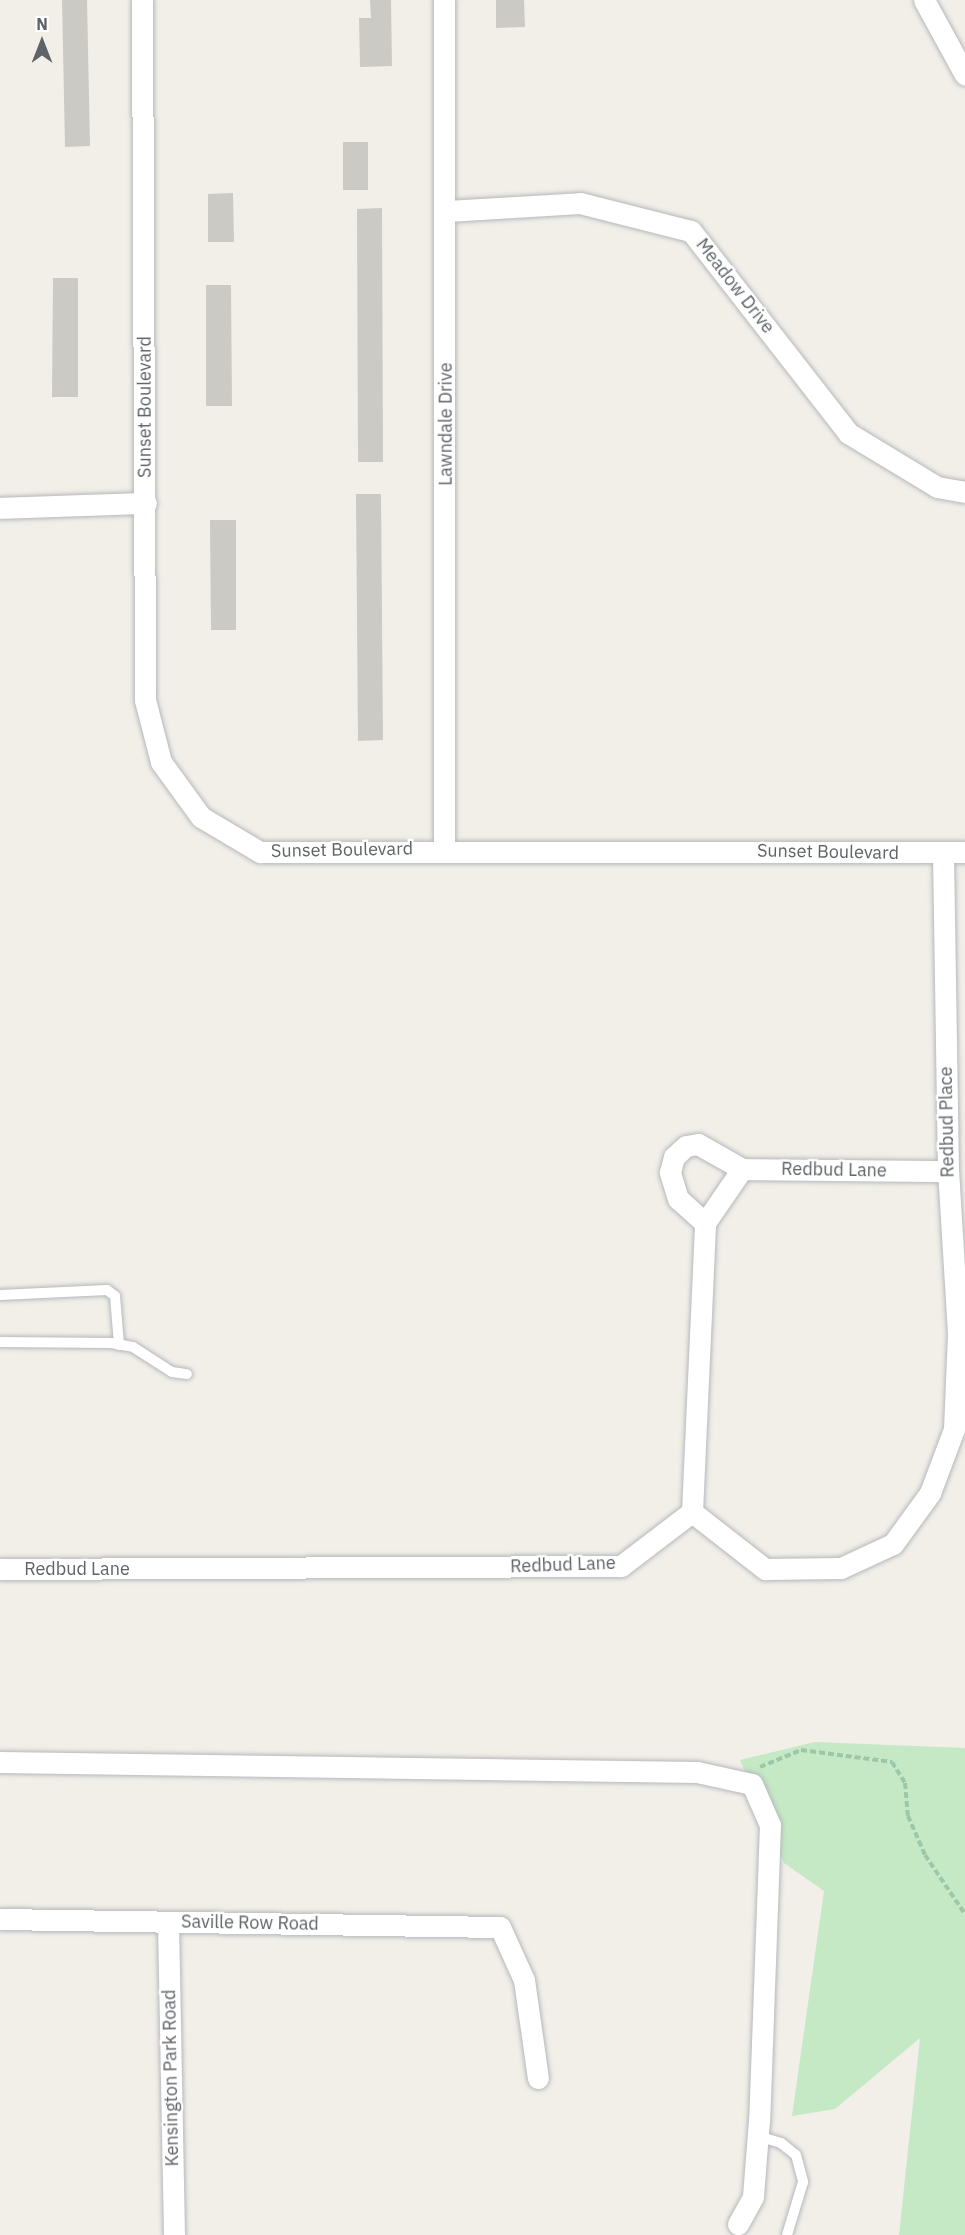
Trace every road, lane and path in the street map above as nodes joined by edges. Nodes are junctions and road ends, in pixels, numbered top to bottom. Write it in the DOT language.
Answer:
graph roads {
  1 [pos="142,0"];
  2 [pos="444,0"];
  3 [pos="924,0"];
  4 [pos="965,75"];
  5 [pos="447,211"];
  6 [pos="965,492"];
  7 [pos="146,503"];
  8 [pos="0,508"];
  9 [pos="444,849"];
  10 [pos="965,852"];
  11 [pos="943,853"];
  12 [pos="742,1169"];
  13 [pos="948,1171"];
  14 [pos="705,1223"];
  15 [pos="0,1295"];
  16 [pos="0,1342"];
  17 [pos="119,1345"];
  18 [pos="188,1374"];
  19 [pos="692,1512"];
  20 [pos="0,1569"];
  21 [pos="0,1762"];
  22 [pos="744,1784"];
  23 [pos="965,1914"];
  24 [pos="0,1919"];
  25 [pos="168,1922"];
  26 [pos="538,2078"];
  27 [pos="758,2136"];
  28 [pos="738,2224"];
  29 [pos="174,2235"];
  30 [pos="787,2235"];
  1 -- 7 [label="street, Sunset Boulevard"];
  2 -- 5 [label="street, Lawndale Drive"];
  3 -- 4 [label="street"];
  5 -- 6 [label="street, Meadow Drive"];
  5 -- 9 [label="street, Lawndale Drive"];
  7 -- 8 [label="street"];
  7 -- 9 [label="street, Sunset Boulevard"];
  9 -- 11 [label="street, Sunset Boulevard"];
  10 -- 11 [label="street, Sunset Boulevard"];
  11 -- 13 [label="street, Redbud Place"];
  12 -- 13 [label="street, Redbud Lane"];
  12 -- 14 [label="street"];
  12 -- 14 [label="street"];
  13 -- 19 [label="street, Redbud Place"];
  14 -- 19 [label="street"];
  15 -- 17 [label="lane"];
  16 -- 17 [label="lane"];
  17 -- 18 [label="lane"];
  19 -- 20 [label="street, Redbud Lane"];
  21 -- 22 [label="street"];
  22 -- 23 [label="path"];
  22 -- 27 [label="street"];
  24 -- 25 [label="street, Saville Row Road"];
  25 -- 26 [label="street, Saville Row Road"];
  25 -- 29 [label="street, Kensington Park Road"];
  27 -- 28 [label="street"];
  27 -- 30 [label="lane"];
}
